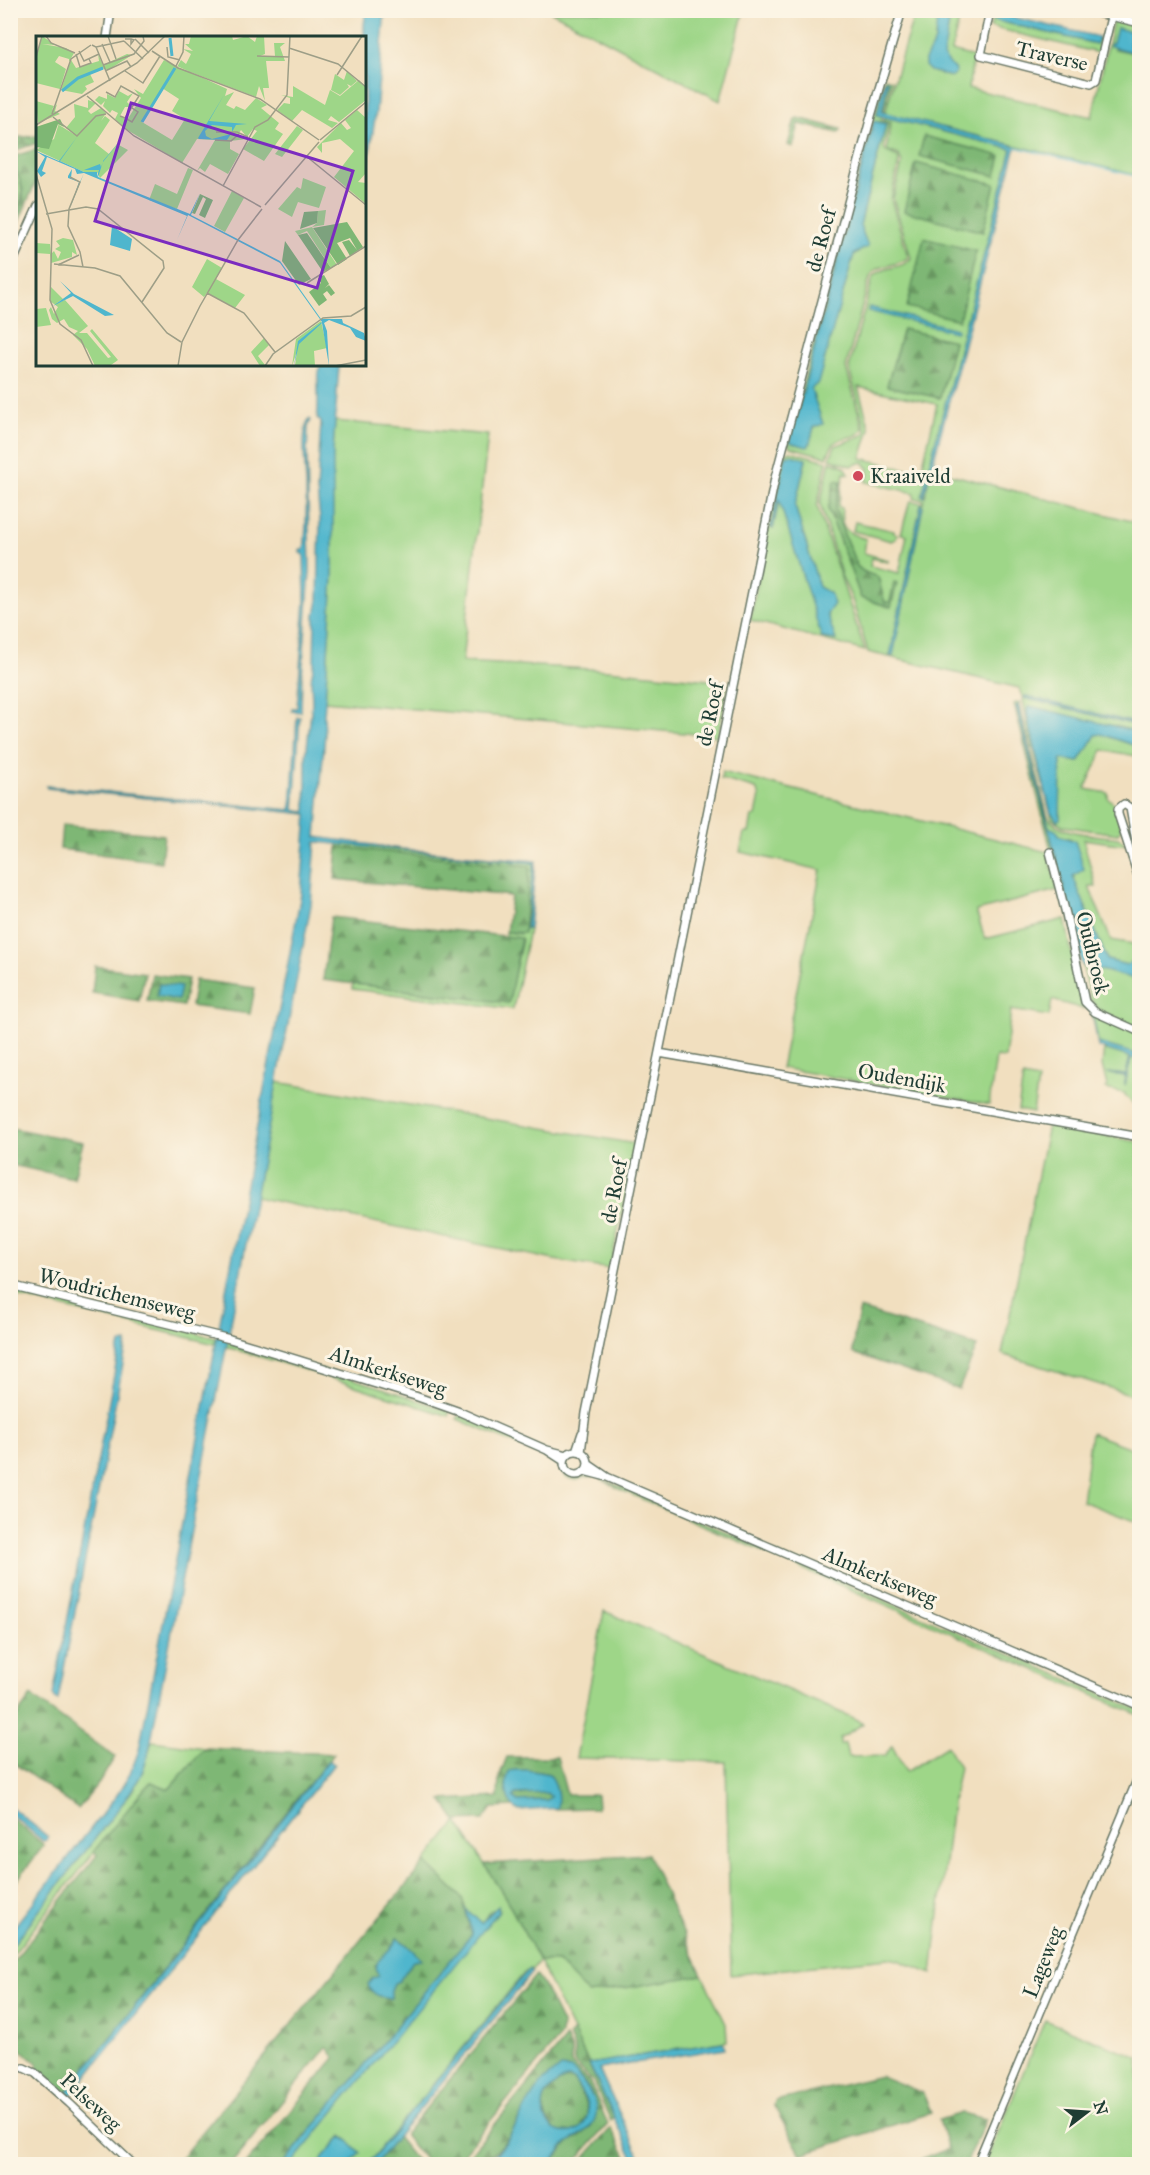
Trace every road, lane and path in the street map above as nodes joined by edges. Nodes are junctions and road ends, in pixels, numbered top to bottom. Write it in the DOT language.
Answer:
graph roads {
  1 [pos="111,10"];
  2 [pos="902,10"];
  3 [pos="990,10"];
  4 [pos="1086,11"];
  5 [pos="1111,17"];
  6 [pos="1140,23"];
  7 [pos="107,36"];
  8 [pos="36,210"];
  9 [pos="10,268"];
  10 [pos="1050,852"];
  11 [pos="1140,865"];
  12 [pos="1140,882"];
  13 [pos="1140,1032"];
  14 [pos="659,1053"];
  15 [pos="1140,1137"];
  16 [pos="10,1285"];
  17 [pos="216,1335"];
  18 [pos="578,1452"];
  19 [pos="566,1458"];
  20 [pos="586,1468"];
  21 [pos="1140,1706"];
  22 [pos="1140,1773"];
  23 [pos="24,2068"];
  24 [pos="133,2164"];
  25 [pos="977,2164"];
  1 -- 7 [label="street"];
  2 -- 14 [label="street, de Roef"];
  3 -- 5 [label="street, Traverse"];
  4 -- 5 [label="street"];
  5 -- 6 [label="street"];
  8 -- 9 [label="street"];
  10 -- 13 [label="street, Oudbroek"];
  11 -- 12 [label="street"];
  14 -- 15 [label="street, Oudendijk"];
  14 -- 18 [label="street, de Roef"];
  16 -- 17 [label="street, Woudrichemseweg"];
  17 -- 19 [label="street, Almkerkseweg"];
  18 -- 19 [label="street"];
  18 -- 20 [label="street"];
  19 -- 20 [label="street"];
  20 -- 21 [label="street, Almkerkseweg"];
  22 -- 25 [label="street, Lageweg"];
  23 -- 24 [label="street, Pelseweg"];
}
